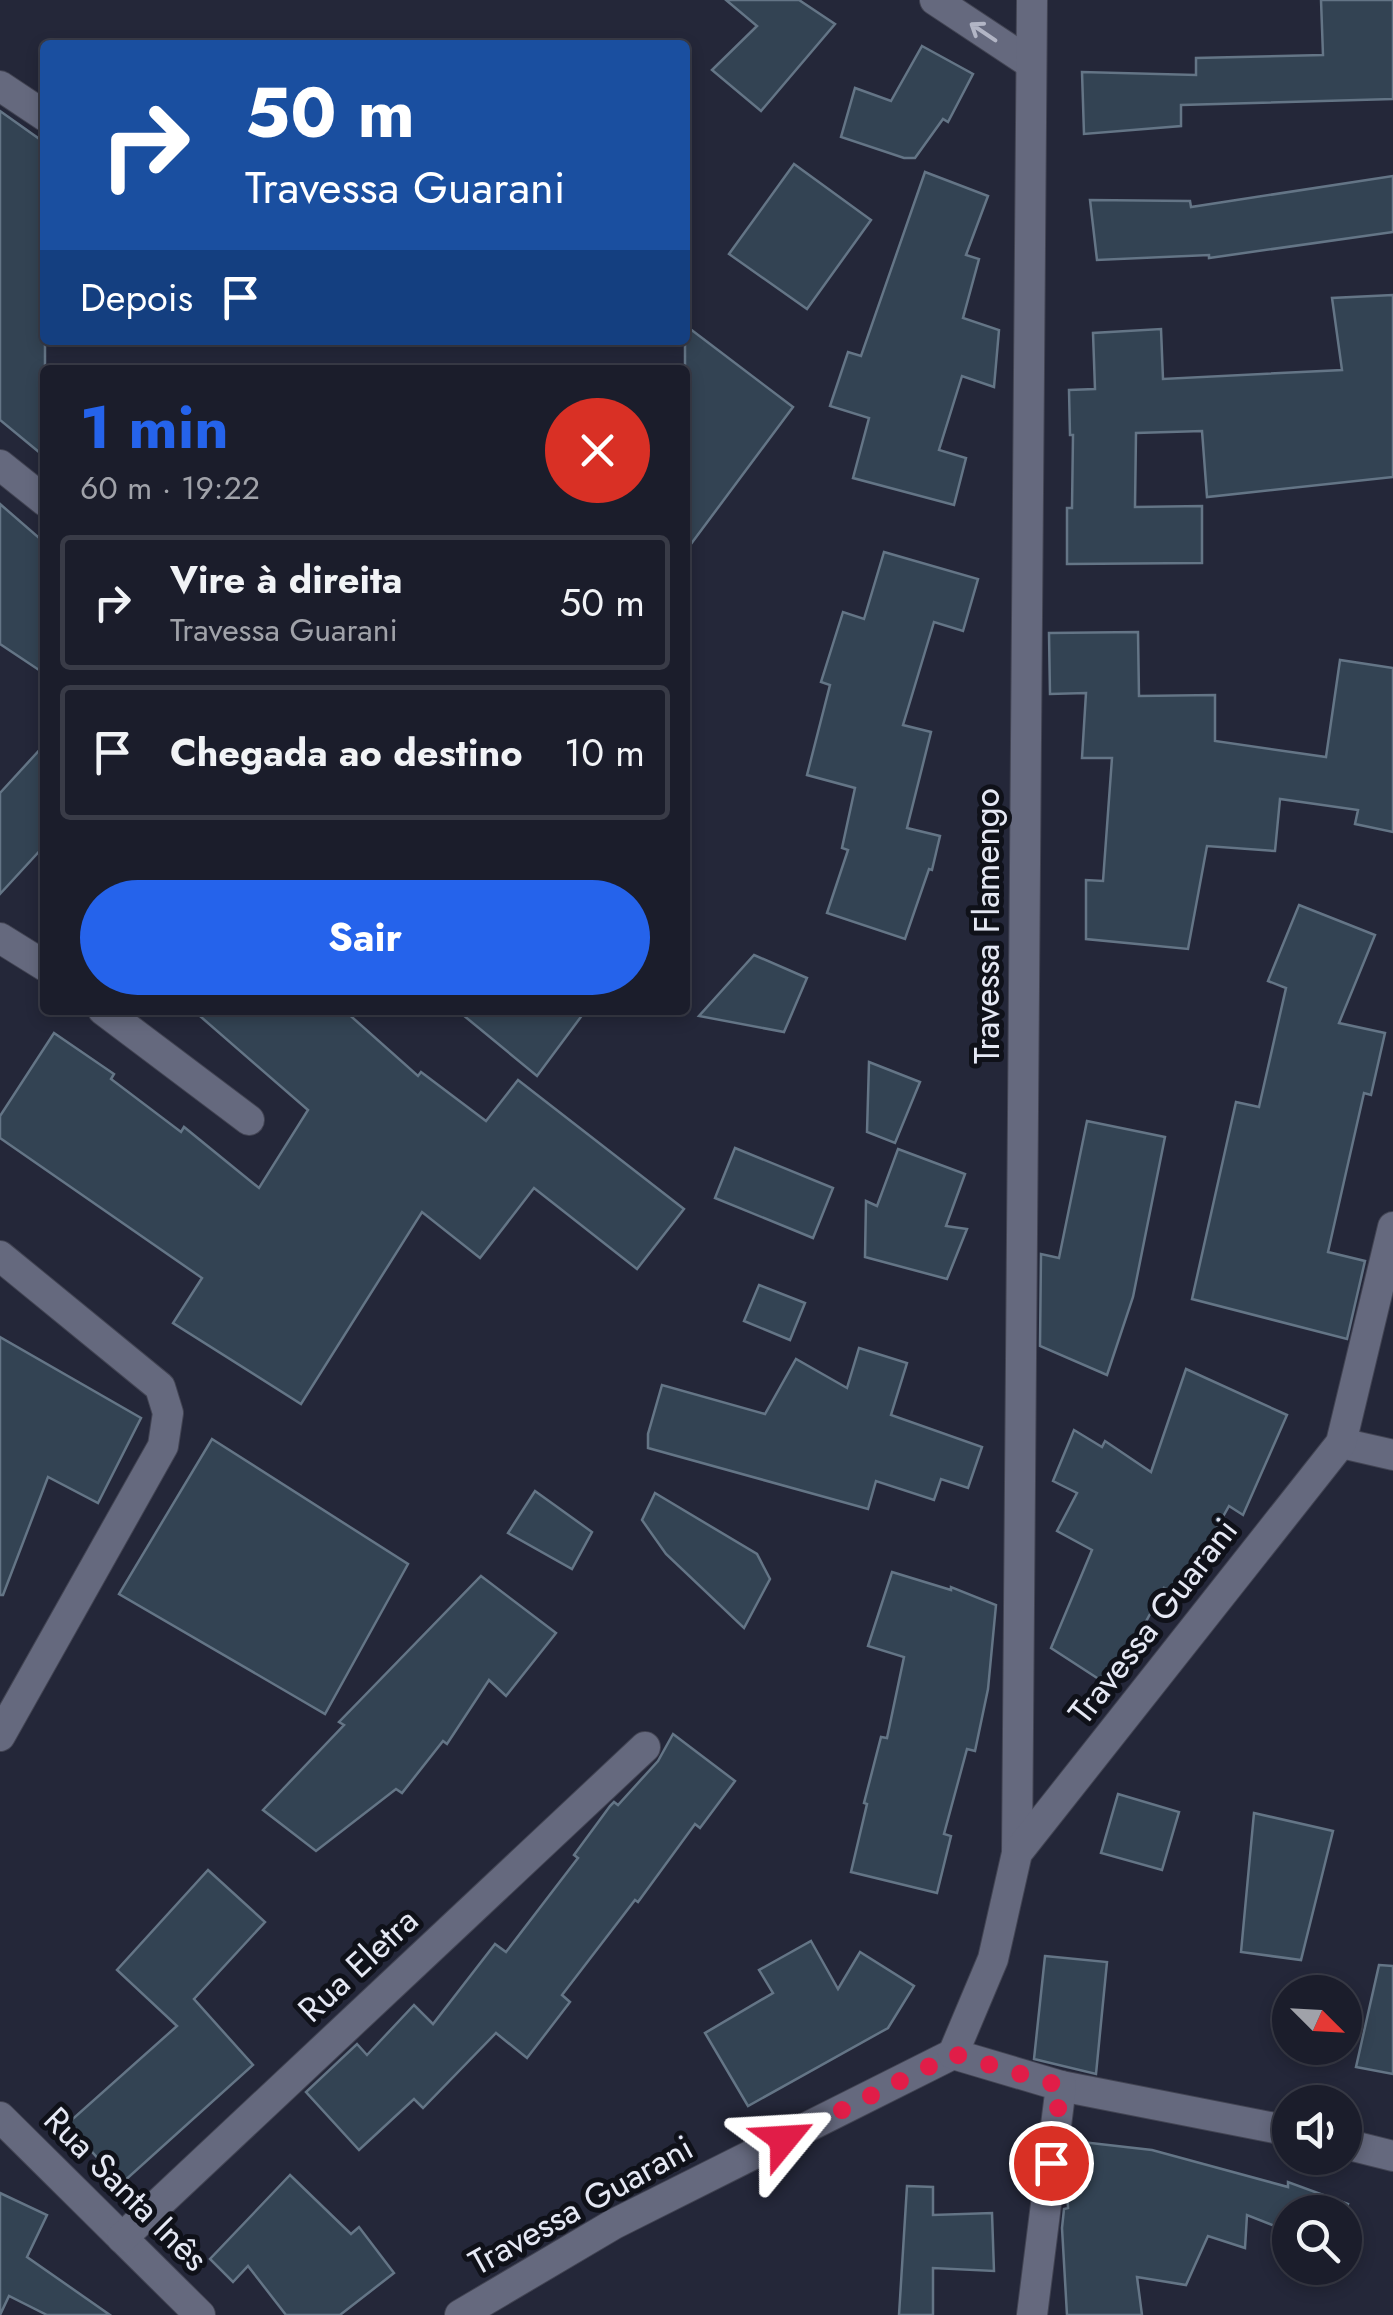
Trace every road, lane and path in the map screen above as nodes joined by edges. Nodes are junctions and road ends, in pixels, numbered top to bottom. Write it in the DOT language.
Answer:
graph roads {
  1 [pos="935,0"];
  2 [pos="1032,0"];
  3 [pos="1030,63"];
  4 [pos="0,86"];
  5 [pos="40,113"];
  6 [pos="0,466"];
  7 [pos="40,497"];
  8 [pos="0,938"];
  9 [pos="40,963"];
  10 [pos="110,1015"];
  11 [pos="249,1120"];
  12 [pos="1393,1227"];
  13 [pos="0,1256"];
  14 [pos="1341,1443"];
  15 [pos="1393,1455"];
  16 [pos="0,1736"];
  17 [pos="645,1747"];
  18 [pos="1018,1853"];
  19 [pos="954,2054"];
  20 [pos="1061,2086"];
  21 [pos="0,2117"];
  22 [pos="1272,2127"];
  23 [pos="1362,2148"];
  24 [pos="1393,2156"];
  25 [pos="122,2238"];
  26 [pos="200,2315"];
  27 [pos="460,2315"];
  28 [pos="1032,2315"];
  3 -- 1 [label="street, one-way"];
  2 -- 3 [label="street, Travessa Flamengo"];
  3 -- 18 [label="street, Travessa Flamengo"];
  4 -- 5 [label="street"];
  6 -- 7 [label="street"];
  8 -- 9 [label="street"];
  10 -- 11 [label="street"];
  12 -- 14 [label="street, Travessa Guarani"];
  13 -- 16 [label="street"];
  14 -- 15 [label="street"];
  14 -- 18 [label="street, Travessa Guarani"];
  17 -- 25 [label="street, Rua Eletra"];
  18 -- 19 [label="street, Travessa Guarani"];
  19 -- 20 [label="street"];
  19 -- 27 [label="street, Travessa Guarani"];
  20 -- 22 [label="street"];
  20 -- 28 [label="street"];
  21 -- 25 [label="street, Rua Santa Inês"];
  23 -- 24 [label="street"];
  25 -- 26 [label="street, Rua Santa Inês"];
}
